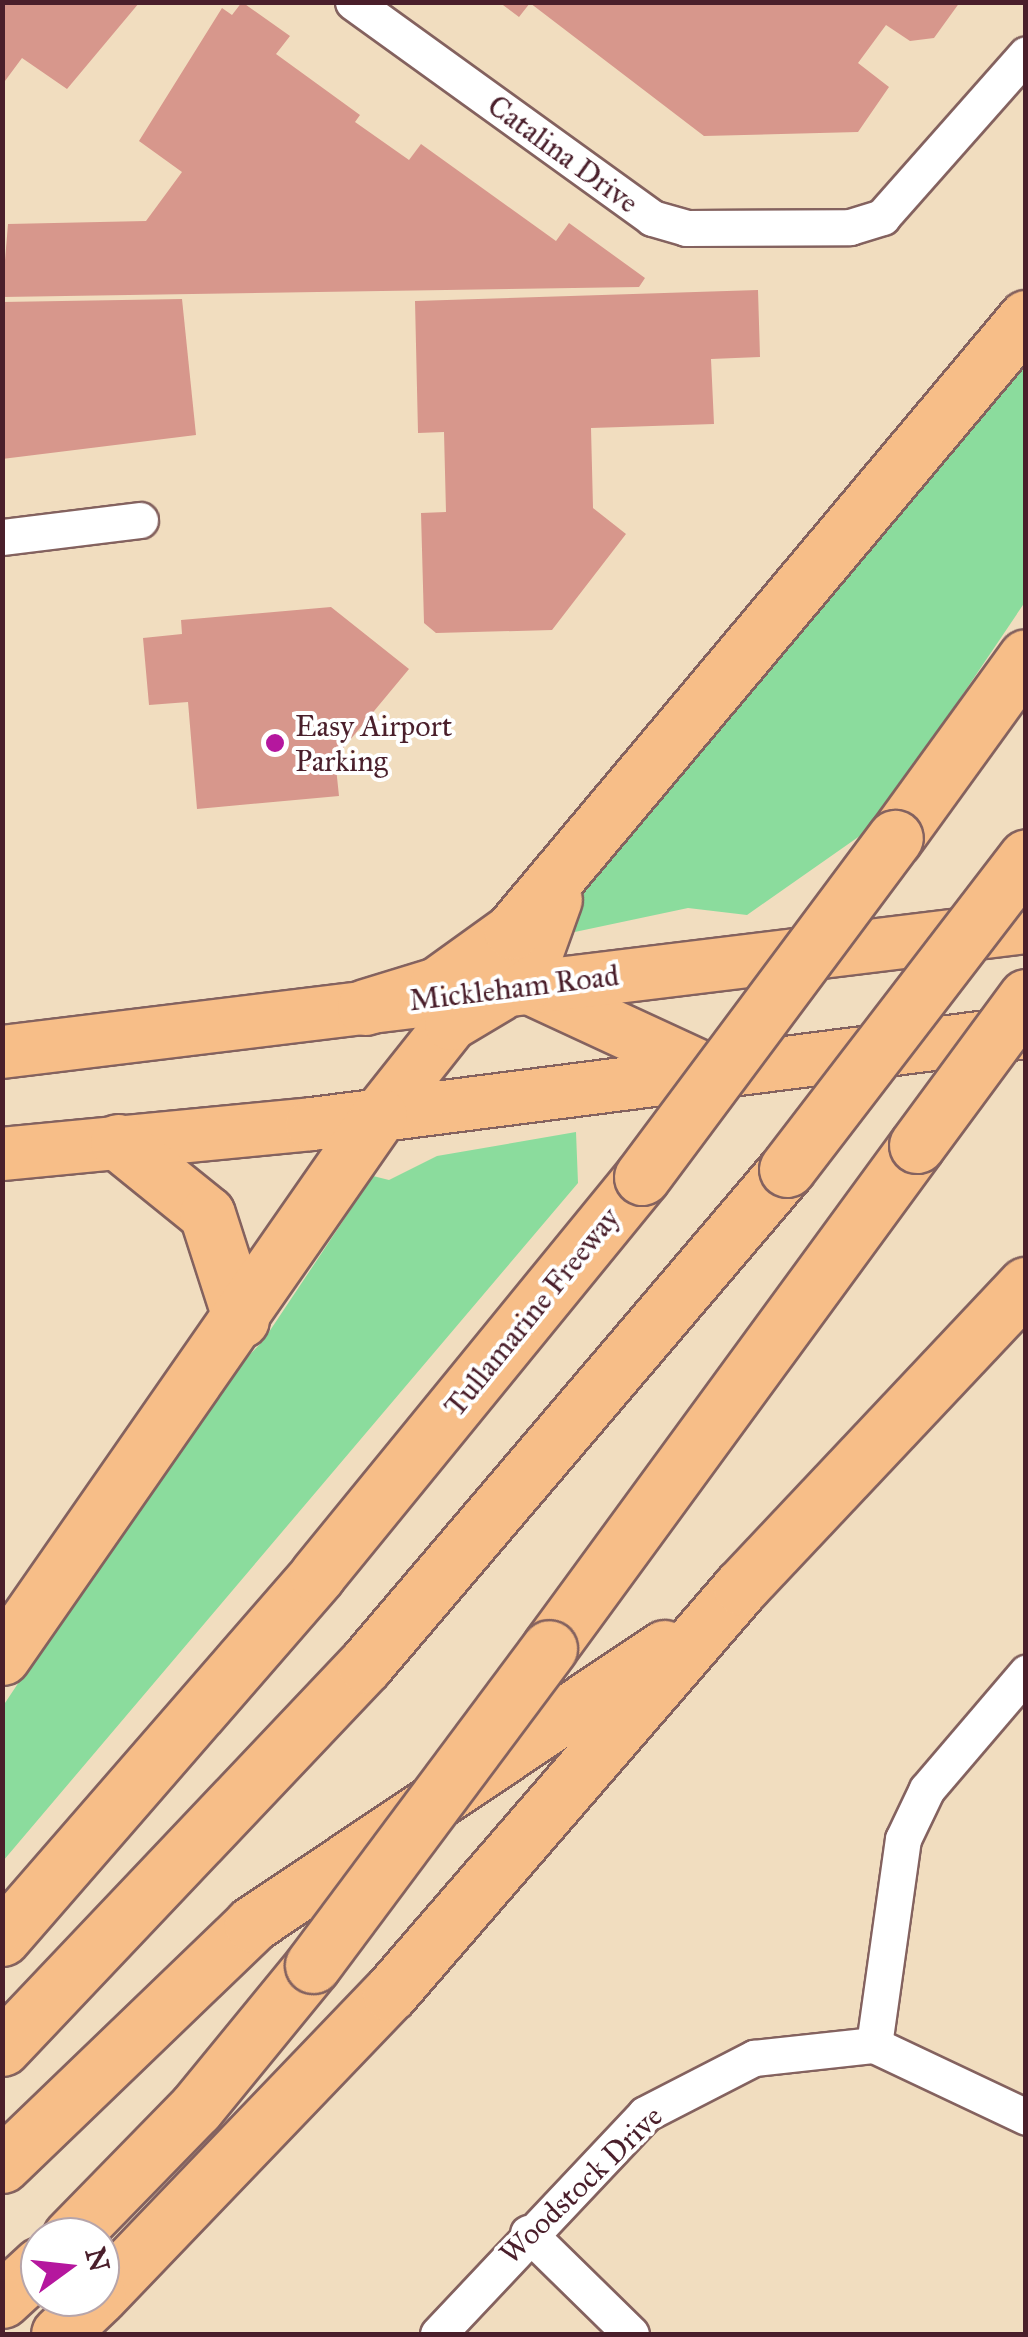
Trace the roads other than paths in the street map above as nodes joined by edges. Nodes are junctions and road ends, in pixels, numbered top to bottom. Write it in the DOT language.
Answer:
graph roads {
  1 [pos="352,2"];
  2 [pos="1026,54"];
  3 [pos="1026,318"];
  4 [pos="140,520"];
  5 [pos="2,537"];
  6 [pos="1026,657"];
  7 [pos="580,847"];
  8 [pos="1026,857"];
  9 [pos="1026,927"];
  10 [pos="523,985"];
  11 [pos="1026,997"];
  12 [pos="365,1007"];
  13 [pos="1026,1032"];
  14 [pos="2,1052"];
  15 [pos="712,1072"];
  16 [pos="379,1116"];
  17 [pos="118,1142"];
  18 [pos="2,1154"];
  19 [pos="1026,1285"];
  20 [pos="241,1320"];
  21 [pos="741,1587"];
  22 [pos="2,1657"];
  23 [pos="1026,1673"];
  24 [pos="2,1938"];
  25 [pos="874,2045"];
  26 [pos="2,2048"];
  27 [pos="1026,2117"];
  28 [pos="2,2166"];
  29 [pos="90,2217"];
  30 [pos="528,2233"];
  31 [pos="120,2274"];
  32 [pos="438,2334"];
  33 [pos="632,2334"];
  1 -- 2 [label="street, Catalina Drive"];
  3 -- 7 [label="highway"];
  4 -- 5 [label="street"];
  6 -- 24 [label="highway, Tullamarine Freeway, bridge"];
  7 -- 10 [label="highway"];
  7 -- 12 [label="highway"];
  8 -- 26 [label="highway, bridge"];
  9 -- 10 [label="main road, Mickleham Road"];
  10 -- 12 [label="main road, Mickleham Road"];
  10 -- 15 [label="main road"];
  10 -- 16 [label="main road"];
  11 -- 29 [label="highway, bridge"];
  12 -- 14 [label="main road, Mickleham Road"];
  13 -- 15 [label="main road"];
  15 -- 16 [label="main road"];
  16 -- 17 [label="main road"];
  16 -- 20 [label="highway"];
  17 -- 18 [label="main road"];
  17 -- 20 [label="highway"];
  19 -- 21 [label="highway"];
  20 -- 22 [label="highway"];
  21 -- 28 [label="highway"];
  21 -- 31 [label="highway"];
  23 -- 25 [label="street"];
  25 -- 27 [label="street"];
  25 -- 30 [label="street, Woodstock Drive"];
  30 -- 32 [label="street, Woodstock Drive"];
  30 -- 33 [label="street"];
}
